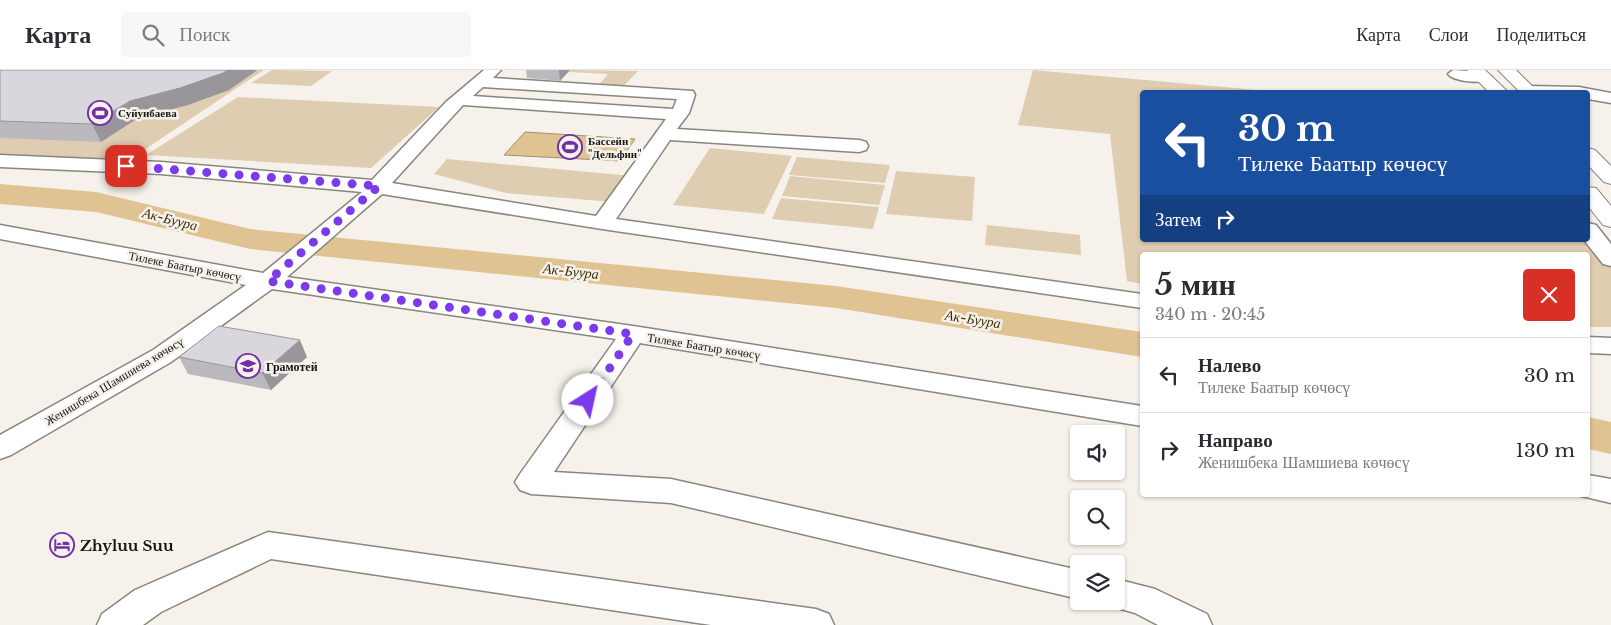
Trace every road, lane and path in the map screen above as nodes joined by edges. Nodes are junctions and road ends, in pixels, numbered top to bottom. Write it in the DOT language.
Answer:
graph roads {
  1 [pos="1506,70"];
  2 [pos="1456,74"];
  3 [pos="1480,74"];
  4 [pos="486,76"];
  5 [pos="1497,90"];
  6 [pos="1526,90"];
  7 [pos="1590,94"];
  8 [pos="1611,98"];
  9 [pos="460,100"];
  10 [pos="678,115"];
  11 [pos="665,134"];
  12 [pos="859,146"];
  13 [pos="1590,156"];
  14 [pos="0,161"];
  15 [pos="1611,178"];
  16 [pos="371,193"];
  17 [pos="1590,195"];
  18 [pos="1611,220"];
  19 [pos="602,223"];
  20 [pos="0,232"];
  21 [pos="1590,233"];
  22 [pos="1611,259"];
  23 [pos="268,281"];
  24 [pos="1140,300"];
  25 [pos="633,334"];
  26 [pos="1590,345"];
  27 [pos="1611,346"];
  28 [pos="1140,416"];
  29 [pos="0,448"];
  30 [pos="1590,487"];
  31 [pos="1611,491"];
  32 [pos="1070,584"];
  33 [pos="1125,596"];
  34 [pos="115,625"];
  35 [pos="816,625"];
  36 [pos="1194,625"];
  1 -- 6 [label="main road"];
  2 -- 3 [label="street"];
  3 -- 5 [label="main road"];
  4 -- 9 [label="street, Женишбека Шамшиева көчөсү"];
  4 -- 10 [label="street"];
  7 -- 8 [label="street"];
  9 -- 10 [label="street"];
  9 -- 16 [label="street, Женишбека Шамшиева көчөсү"];
  10 -- 11 [label="street"];
  11 -- 12 [label="street"];
  11 -- 19 [label="street"];
  13 -- 15 [label="main road"];
  14 -- 16 [label="street"];
  16 -- 19 [label="street"];
  16 -- 23 [label="street, Женишбека Шамшиева көчөсү"];
  17 -- 18 [label="main road"];
  19 -- 24 [label="street"];
  20 -- 23 [label="street, Тилеке Баатыр көчөсү"];
  21 -- 22 [label="street"];
  23 -- 25 [label="street, Тилеке Баатыр көчөсү"];
  23 -- 29 [label="street, Женишбека Шамшиева көчөсү"];
  25 -- 28 [label="street, Тилеке Баатыр көчөсү"];
  25 -- 32 [label="street"];
  26 -- 27 [label="street"];
  30 -- 31 [label="street"];
  33 -- 36 [label="street"];
  34 -- 35 [label="street"];
}
